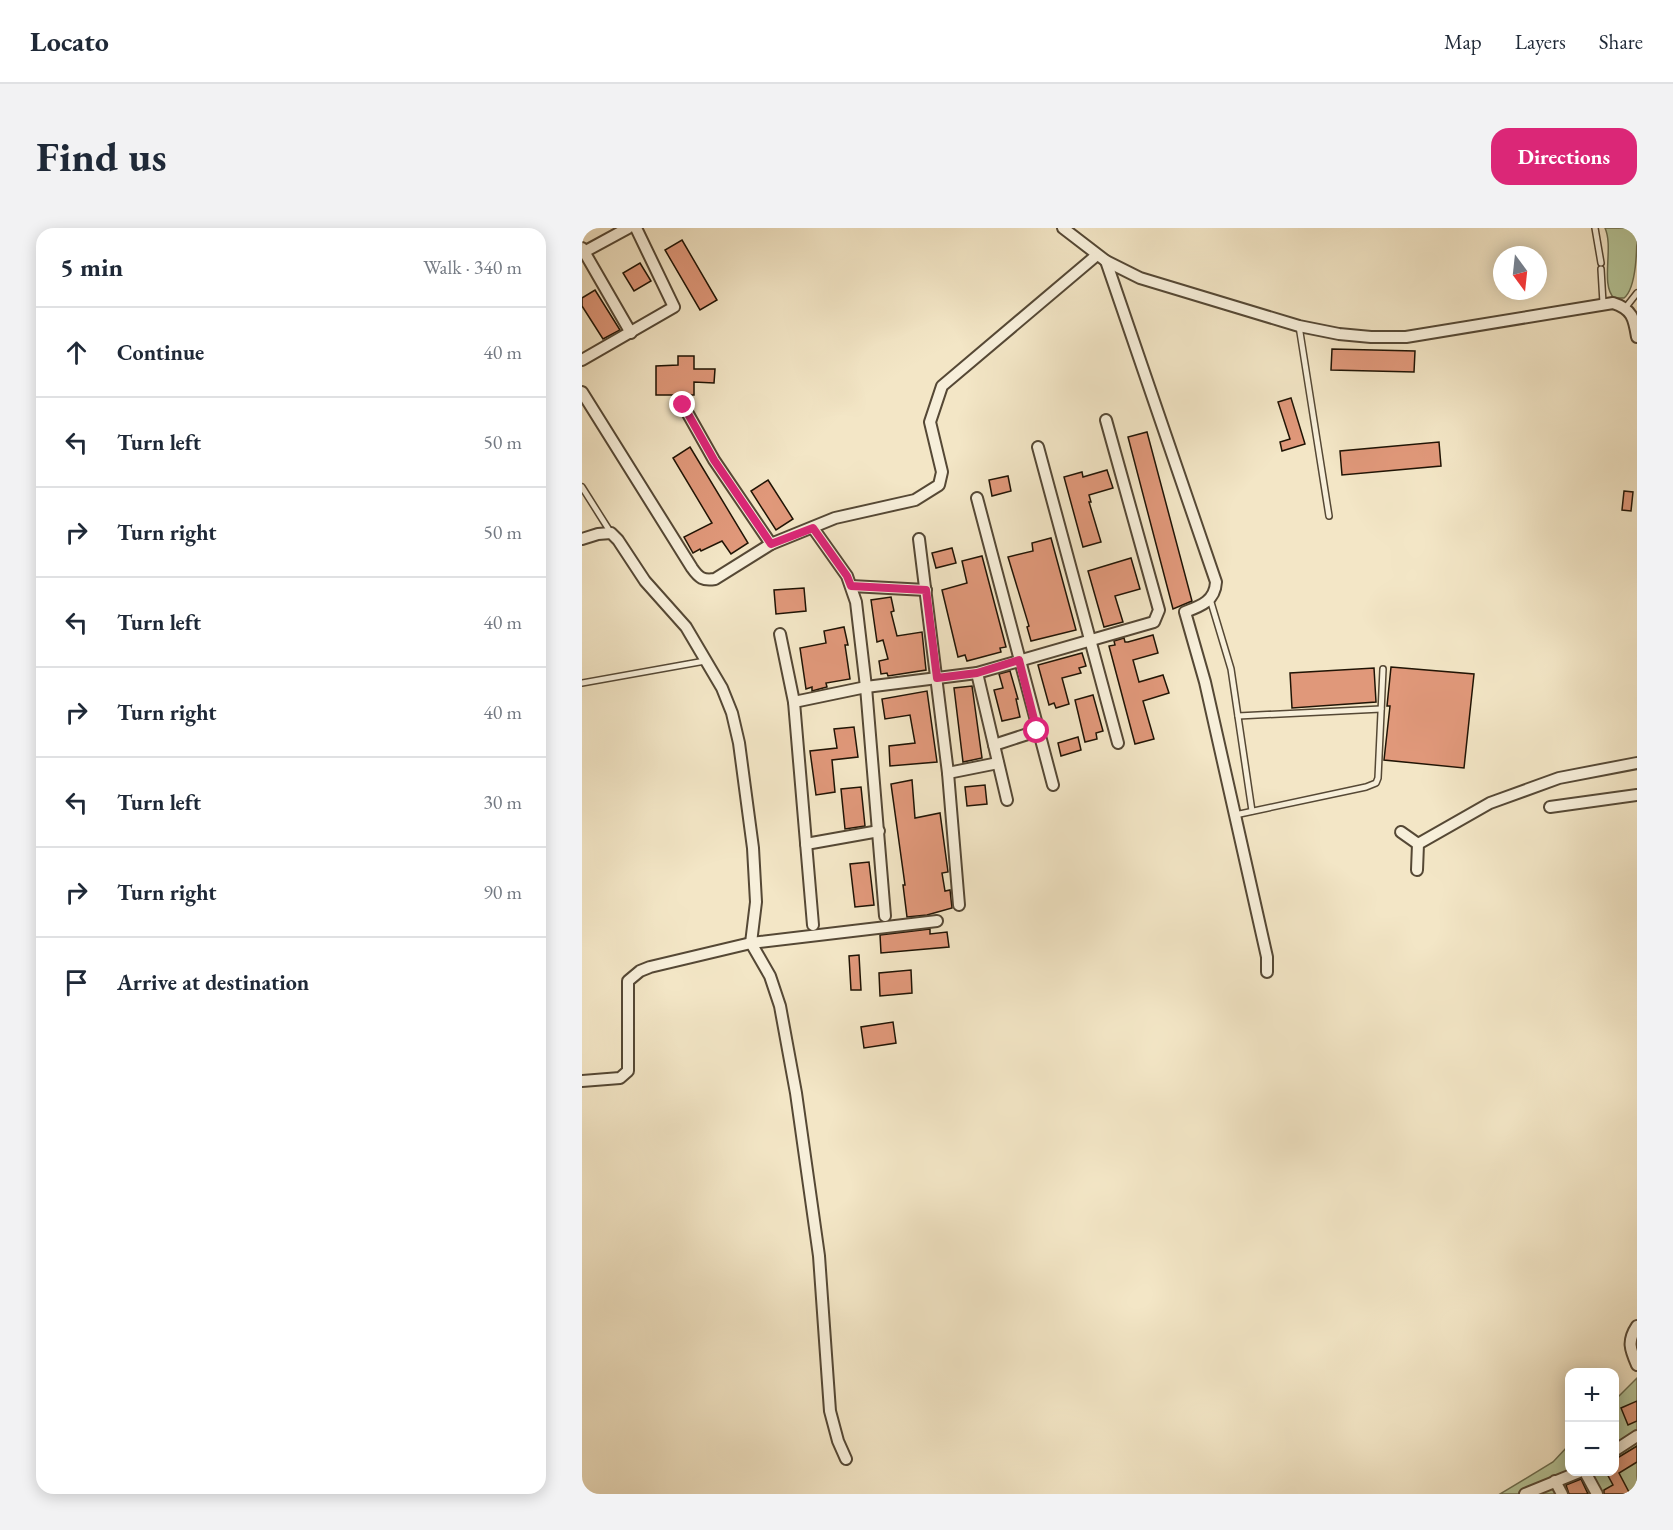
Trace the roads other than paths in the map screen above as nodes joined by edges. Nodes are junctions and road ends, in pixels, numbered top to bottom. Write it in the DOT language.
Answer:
graph roads {
  1 [pos="628,228"];
  2 [pos="636,228"];
  3 [pos="1063,228"];
  4 [pos="1595,228"];
  5 [pos="583,250"];
  6 [pos="1101,258"];
  7 [pos="1637,293"];
  8 [pos="1603,303"];
  9 [pos="1626,307"];
  10 [pos="1299,326"];
  11 [pos="631,333"];
  12 [pos="1637,334"];
  13 [pos="582,360"];
  14 [pos="582,392"];
  15 [pos="683,405"];
  16 [pos="1106,420"];
  17 [pos="1038,447"];
  18 [pos="582,487"];
  19 [pos="977,498"];
  20 [pos="1329,516"];
  21 [pos="813,528"];
  22 [pos="611,533"];
  23 [pos="582,539"];
  24 [pos="919,539"];
  25 [pos="771,544"];
  26 [pos="851,586"];
  27 [pos="926,590"];
  28 [pos="1210,599"];
  29 [pos="780,634"];
  30 [pos="1091,640"];
  31 [pos="1019,660"];
  32 [pos="705,661"];
  33 [pos="1383,669"];
  34 [pos="977,673"];
  35 [pos="937,678"];
  36 [pos="582,683"];
  37 [pos="866,687"];
  38 [pos="794,702"];
  39 [pos="1381,709"];
  40 [pos="1238,716"];
  41 [pos="1037,731"];
  42 [pos="1118,743"];
  43 [pos="994,745"];
  44 [pos="998,763"];
  45 [pos="1637,763"];
  46 [pos="948,773"];
  47 [pos="1053,785"];
  48 [pos="1637,795"];
  49 [pos="1007,800"];
  50 [pos="1550,807"];
  51 [pos="1252,812"];
  52 [pos="1234,815"];
  53 [pos="879,831"];
  54 [pos="1401,832"];
  55 [pos="806,844"];
  56 [pos="1418,844"];
  57 [pos="1418,870"];
  58 [pos="959,905"];
  59 [pos="885,916"];
  60 [pos="937,921"];
  61 [pos="813,925"];
  62 [pos="751,943"];
  63 [pos="1267,972"];
  64 [pos="582,1081"];
  65 [pos="1637,1326"];
  66 [pos="1637,1365"];
  67 [pos="1637,1436"];
  68 [pos="1619,1447"];
  69 [pos="846,1459"];
  70 [pos="1568,1476"];
  71 [pos="1587,1476"];
  72 [pos="1555,1481"];
  73 [pos="1525,1494"];
  74 [pos="1562,1494"];
  75 [pos="1597,1494"];
  1 -- 5 [label="street"];
  2 -- 11 [label="street"];
  3 -- 6 [label="street"];
  4 -- 8 [label="lane"];
  5 -- 11 [label="street"];
  6 -- 10 [label="street"];
  6 -- 21 [label="street"];
  6 -- 28 [label="street"];
  7 -- 9 [label="lane"];
  8 -- 9 [label="street"];
  8 -- 10 [label="street"];
  9 -- 12 [label="street"];
  10 -- 20 [label="lane"];
  11 -- 13 [label="street"];
  14 -- 25 [label="street"];
  15 -- 25 [label="street"];
  16 -- 30 [label="street"];
  17 -- 30 [label="street"];
  18 -- 22 [label="lane"];
  19 -- 31 [label="street"];
  21 -- 25 [label="street"];
  21 -- 26 [label="street"];
  22 -- 23 [label="street"];
  22 -- 32 [label="street"];
  24 -- 27 [label="street"];
  26 -- 27 [label="street"];
  26 -- 37 [label="street"];
  27 -- 35 [label="street"];
  28 -- 40 [label="lane"];
  28 -- 52 [label="street"];
  29 -- 38 [label="street"];
  30 -- 31 [label="street"];
  30 -- 42 [label="street"];
  31 -- 34 [label="street"];
  31 -- 41 [label="street"];
  32 -- 36 [label="lane"];
  32 -- 62 [label="street"];
  33 -- 39 [label="lane"];
  34 -- 35 [label="street"];
  34 -- 43 [label="street"];
  35 -- 37 [label="street"];
  35 -- 46 [label="street"];
  37 -- 38 [label="street"];
  37 -- 53 [label="street"];
  38 -- 55 [label="street"];
  39 -- 40 [label="lane"];
  39 -- 51 [label="lane"];
  40 -- 51 [label="lane"];
  41 -- 43 [label="street"];
  41 -- 47 [label="street"];
  43 -- 44 [label="street"];
  44 -- 46 [label="street"];
  44 -- 49 [label="street"];
  45 -- 56 [label="street"];
  46 -- 58 [label="street"];
  48 -- 50 [label="street"];
  51 -- 52 [label="lane"];
  52 -- 63 [label="street"];
  53 -- 55 [label="street"];
  53 -- 59 [label="street"];
  54 -- 56 [label="street"];
  55 -- 61 [label="street"];
  56 -- 57 [label="street"];
  60 -- 62 [label="street"];
  62 -- 64 [label="street"];
  62 -- 69 [label="street"];
  65 -- 66 [label="street"];
  67 -- 68 [label="street"];
  70 -- 72 [label="street"];
  71 -- 75 [label="street"];
  72 -- 73 [label="street"];
  72 -- 74 [label="street"];
}
